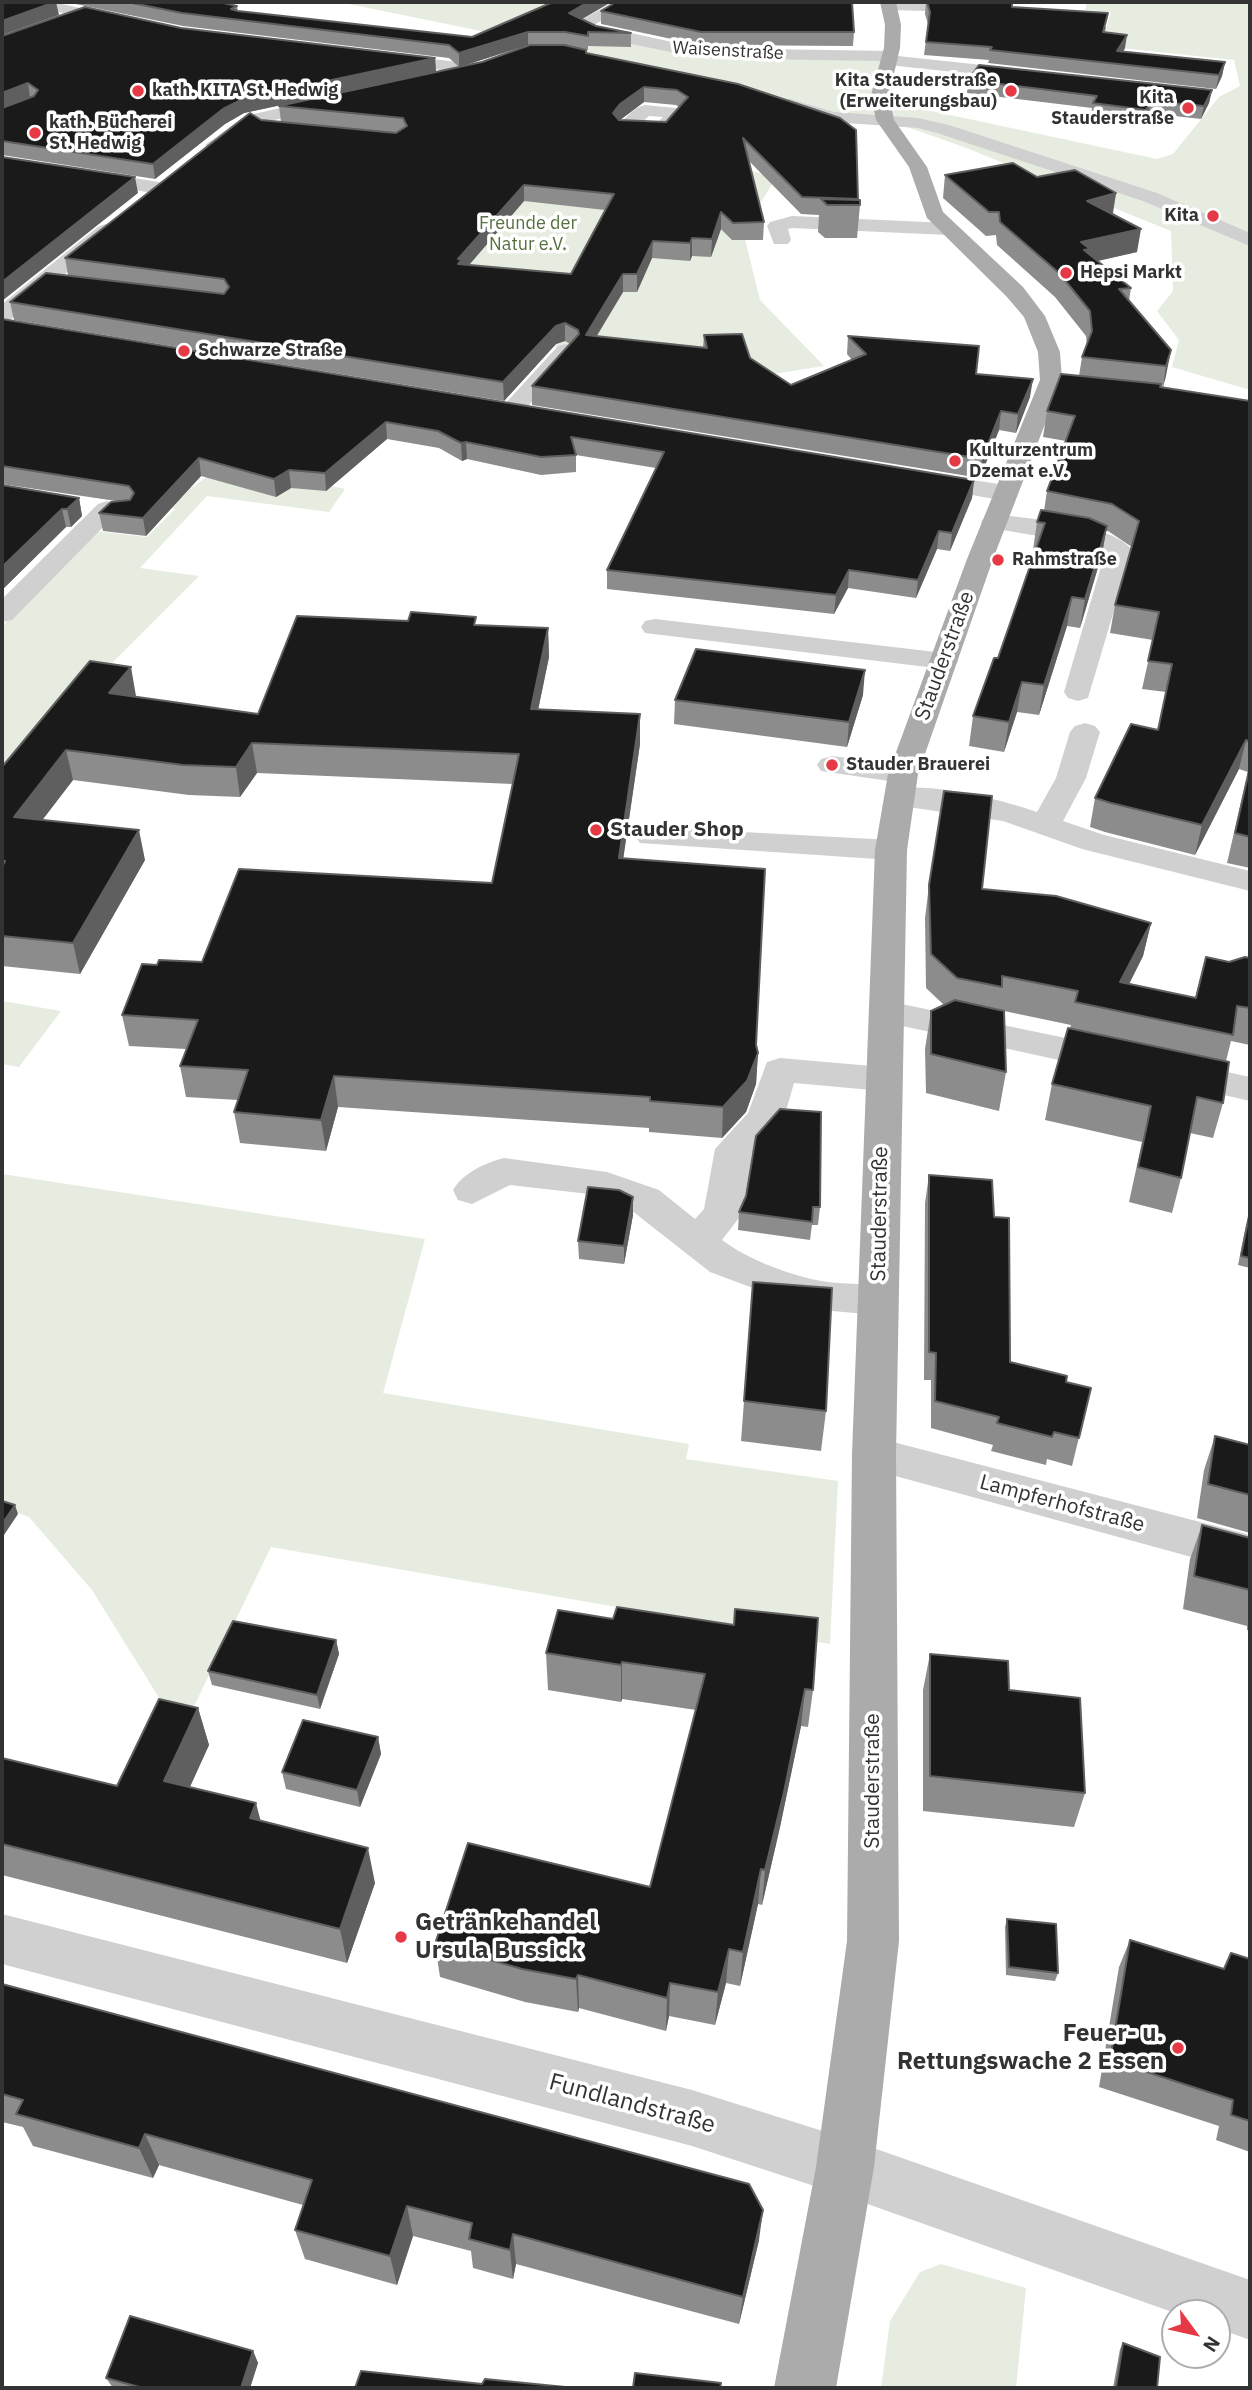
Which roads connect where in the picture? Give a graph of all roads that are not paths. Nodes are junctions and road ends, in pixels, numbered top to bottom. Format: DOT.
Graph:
graph roads {
  1 [pos="33,2"];
  2 [pos="627,2"];
  3 [pos="888,3"];
  4 [pos="962,7"];
  5 [pos="83,14"];
  6 [pos="58,23"];
  7 [pos="146,27"];
  8 [pos="373,57"];
  9 [pos="889,58"];
  10 [pos="1043,77"];
  11 [pos="428,81"];
  12 [pos="766,96"];
  13 [pos="346,99"];
  14 [pos="885,120"];
  15 [pos="243,125"];
  16 [pos="286,130"];
  17 [pos="202,155"];
  18 [pos="2,163"];
  19 [pos="139,204"];
  20 [pos="119,220"];
  21 [pos="948,229"];
  22 [pos="781,240"];
  23 [pos="1250,240"];
  24 [pos="42,281"];
  25 [pos="69,285"];
  26 [pos="6,324"];
  27 [pos="566,351"];
  28 [pos="1047,388"];
  29 [pos="1074,390"];
  30 [pos="484,408"];
  31 [pos="510,412"];
  32 [pos="537,416"];
  33 [pos="901,476"];
  34 [pos="1005,493"];
  35 [pos="81,505"];
  36 [pos="994,522"];
  37 [pos="2,614"];
  38 [pos="655,627"];
  39 [pos="944,660"];
  40 [pos="1078,692"];
  41 [pos="1084,732"];
  42 [pos="831,765"];
  43 [pos="901,786"];
  44 [pos="1046,824"];
  45 [pos="651,836"];
  46 [pos="891,849"];
  47 [pos="1250,881"];
  48 [pos="887,1012"];
  49 [pos="883,1079"];
  50 [pos="1250,1089"];
  51 [pos="472,1191"];
  52 [pos="698,1241"];
  53 [pos="878,1300"];
  54 [pos="874,1454"];
  55 [pos="1250,1554"];
  56 [pos="2,1939"];
  57 [pos="845,2167"];
  58 [pos="1250,2310"];
  59 [pos="805,2388"];
  1 -- 5 [label="street"];
  2 -- 9 [label="street, Waisenstraße"];
  3 -- 4 [label="street"];
  3 -- 9 [label="main road"];
  5 -- 6 [label="street"];
  5 -- 7 [label="street"];
  8 -- 11 [label="street"];
  9 -- 10 [label="street"];
  9 -- 14 [label="main road"];
  12 -- 14 [label="street"];
  13 -- 15 [label="street"];
  14 -- 21 [label="main road, Stauderstraße"];
  14 -- 23 [label="street"];
  15 -- 16 [label="street"];
  15 -- 17 [label="street"];
  18 -- 19 [label="street"];
  20 -- 24 [label="street"];
  21 -- 22 [label="street"];
  21 -- 28 [label="main road, Stauderstraße"];
  24 -- 25 [label="street"];
  24 -- 26 [label="street"];
  27 -- 31 [label="street"];
  28 -- 29 [label="street"];
  28 -- 34 [label="main road, Stauderstraße"];
  30 -- 31 [label="street"];
  31 -- 32 [label="street"];
  33 -- 34 [label="street"];
  34 -- 36 [label="main road, Stauderstraße"];
  35 -- 37 [label="street"];
  36 -- 39 [label="main road, Stauderstraße"];
  36 -- 40 [label="street"];
  38 -- 39 [label="street"];
  39 -- 43 [label="main road, Stauderstraße"];
  41 -- 44 [label="street"];
  42 -- 43 [label="street"];
  43 -- 44 [label="street"];
  43 -- 46 [label="main road, Stauderstraße"];
  44 -- 47 [label="street"];
  45 -- 46 [label="street"];
  46 -- 48 [label="main road, Stauderstraße"];
  48 -- 49 [label="main road, Stauderstraße"];
  48 -- 50 [label="street"];
  49 -- 52 [label="street"];
  49 -- 53 [label="main road, Stauderstraße"];
  51 -- 52 [label="street"];
  52 -- 53 [label="street"];
  53 -- 54 [label="main road, Stauderstraße"];
  54 -- 55 [label="street, Lampferhofstraße"];
  54 -- 57 [label="main road, Stauderstraße"];
  56 -- 57 [label="street, Fundlandstraße"];
  57 -- 58 [label="street, Fundlandstraße"];
  57 -- 59 [label="main road, Stauderstraße"];
}
